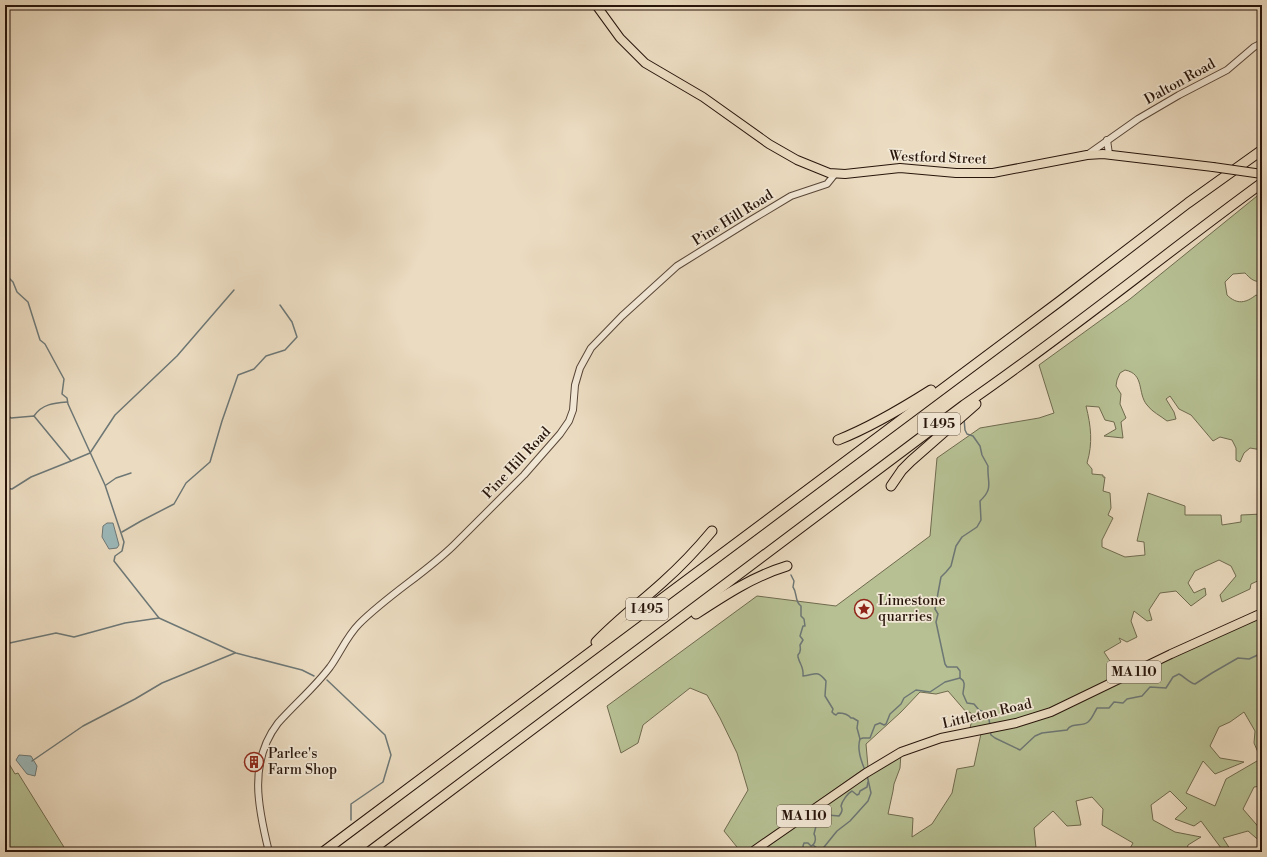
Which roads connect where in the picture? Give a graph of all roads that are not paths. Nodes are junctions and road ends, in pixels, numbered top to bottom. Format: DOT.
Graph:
graph roads {
  1 [pos="596,5"];
  2 [pos="1262,43"];
  3 [pos="1107,140"];
  4 [pos="1262,150"];
  5 [pos="1109,154"];
  6 [pos="1087,155"];
  7 [pos="835,174"];
  8 [pos="1262,174"];
  9 [pos="1262,183"];
  10 [pos="1026,361"];
  11 [pos="972,366"];
  12 [pos="838,440"];
  13 [pos="891,486"];
  14 [pos="712,531"];
  15 [pos="787,566"];
  16 [pos="1262,613"];
  17 [pos="579,660"];
  18 [pos="616,667"];
  19 [pos="268,852"];
  20 [pos="323,852"];
  21 [pos="369,852"];
  22 [pos="752,852"];
  1 -- 7 [label="main road, Westford Street"];
  2 -- 3 [label="street, Dalton Road"];
  3 -- 5 [label="street"];
  3 -- 6 [label="street, Dalton Road"];
  4 -- 11 [label="highway, I 495"];
  5 -- 6 [label="main road, Westford Street"];
  5 -- 8 [label="main road, Westford Street, bridge"];
  6 -- 7 [label="main road, Westford Street"];
  7 -- 19 [label="street, Pine Hill Road"];
  9 -- 10 [label="highway, I 495"];
  10 -- 13 [label="highway"];
  10 -- 18 [label="highway, I 495"];
  11 -- 12 [label="highway"];
  11 -- 17 [label="highway, I 495"];
  14 -- 17 [label="highway"];
  15 -- 18 [label="highway"];
  16 -- 22 [label="main road, Littleton Road / MA 110"];
  17 -- 20 [label="highway, I 495"];
  18 -- 21 [label="highway, I 495"];
}
